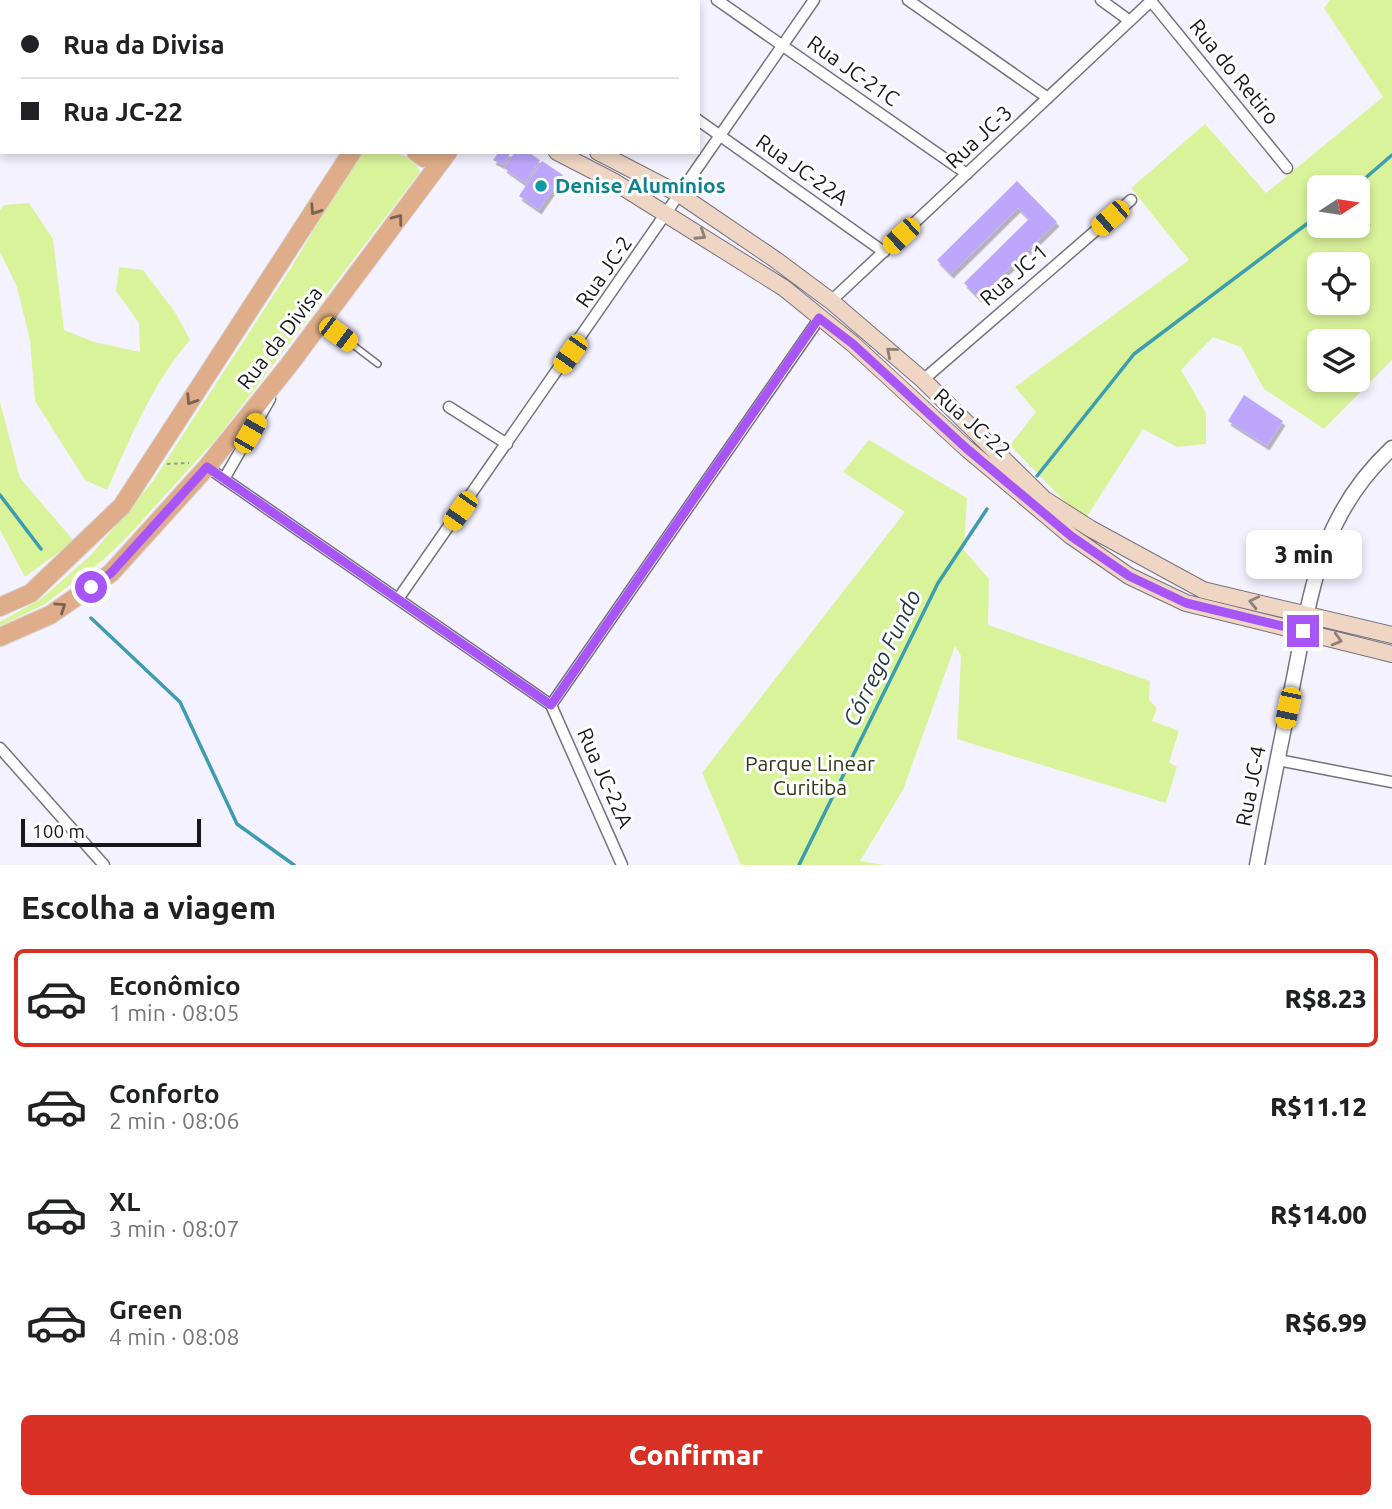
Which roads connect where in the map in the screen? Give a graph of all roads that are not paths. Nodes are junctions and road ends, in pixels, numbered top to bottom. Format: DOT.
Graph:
graph roads {
  1 [pos="717,0"];
  2 [pos="814,0"];
  3 [pos="908,0"];
  4 [pos="1101,0"];
  5 [pos="1152,0"];
  6 [pos="1130,21"];
  7 [pos="782,46"];
  8 [pos="1048,98"];
  9 [pos="700,121"];
  10 [pos="720,135"];
  11 [pos="351,154"];
  12 [pos="419,154"];
  13 [pos="439,154"];
  14 [pos="446,154"];
  15 [pos="561,154"];
  16 [pos="602,154"];
  17 [pos="1287,168"];
  18 [pos="967,174"];
  19 [pos="679,194"];
  20 [pos="1130,200"];
  21 [pos="666,213"];
  22 [pos="884,252"];
  23 [pos="831,301"];
  24 [pos="819,318"];
  25 [pos="322,322"];
  26 [pos="378,364"];
  27 [pos="289,365"];
  28 [pos="923,380"];
  29 [pos="449,407"];
  30 [pos="971,442"];
  31 [pos="507,444"];
  32 [pos="1392,448"];
  33 [pos="207,467"];
  34 [pos="224,479"];
  35 [pos="398,599"];
  36 [pos="0,607"];
  37 [pos="1305,614"];
  38 [pos="1303,631"];
  39 [pos="1392,635"];
  40 [pos="0,637"];
  41 [pos="1392,654"];
  42 [pos="551,705"];
  43 [pos="0,748"];
  44 [pos="1278,760"];
  45 [pos="1392,782"];
  46 [pos="99,863"];
  47 [pos="622,865"];
  48 [pos="1256,865"];
  1 -- 7 [label="street, Rua JC-21C"];
  2 -- 7 [label="street, Rua JC-2"];
  3 -- 8 [label="street"];
  4 -- 6 [label="street"];
  5 -- 6 [label="street, Rua JC-3"];
  5 -- 17 [label="street, Rua do Retiro"];
  6 -- 8 [label="street, Rua JC-3"];
  7 -- 10 [label="street, Rua JC-2"];
  7 -- 18 [label="street, Rua JC-21C"];
  8 -- 18 [label="street, Rua JC-3"];
  9 -- 10 [label="street, Rua JC-22A"];
  10 -- 19 [label="street, Rua JC-2"];
  10 -- 22 [label="street, Rua JC-22A"];
  11 -- 36 [label="main road, Rua da Divisa, one-way"];
  12 -- 13 [label="main road"];
  25 -- 14 [label="main road, Rua da Divisa, one-way"];
  15 -- 21 [label="main road, Rua JC-22"];
  16 -- 19 [label="main road, Rua JC-22"];
  18 -- 22 [label="street, Rua JC-3"];
  19 -- 21 [label="street, Rua JC-2"];
  19 -- 23 [label="main road, Rua JC-22"];
  20 -- 28 [label="street, Rua JC-1"];
  21 -- 24 [label="main road, Rua JC-22, one-way"];
  21 -- 31 [label="street, Rua JC-2"];
  22 -- 23 [label="street, Rua JC-3"];
  28 -- 23 [label="main road, Rua JC-22, one-way"];
  24 -- 30 [label="main road, Rua JC-22"];
  24 -- 42 [label="street"];
  25 -- 26 [label="lane"];
  25 -- 27 [label="main road, Rua da Divisa"];
  27 -- 33 [label="main road, Rua da Divisa"];
  27 -- 34 [label="street"];
  28 -- 30 [label="main road, Rua JC-22"];
  29 -- 31 [label="street"];
  37 -- 30 [label="main road, Rua JC-22, one-way"];
  30 -- 38 [label="main road, Rua JC-22"];
  31 -- 35 [label="street, Rua JC-2"];
  32 -- 37 [label="street, Rua JC-4"];
  33 -- 34 [label="street"];
  40 -- 33 [label="main road, Rua da Divisa, one-way"];
  34 -- 35 [label="street"];
  35 -- 42 [label="street"];
  37 -- 38 [label="street, Rua JC-4"];
  37 -- 39 [label="main road, Rua JC-22"];
  38 -- 41 [label="main road, Rua JC-22, one-way"];
  38 -- 44 [label="street, Rua JC-4"];
  42 -- 47 [label="street, Rua JC-22A"];
  43 -- 46 [label="street"];
  44 -- 45 [label="street"];
  44 -- 48 [label="street, Rua JC-4"];
}
